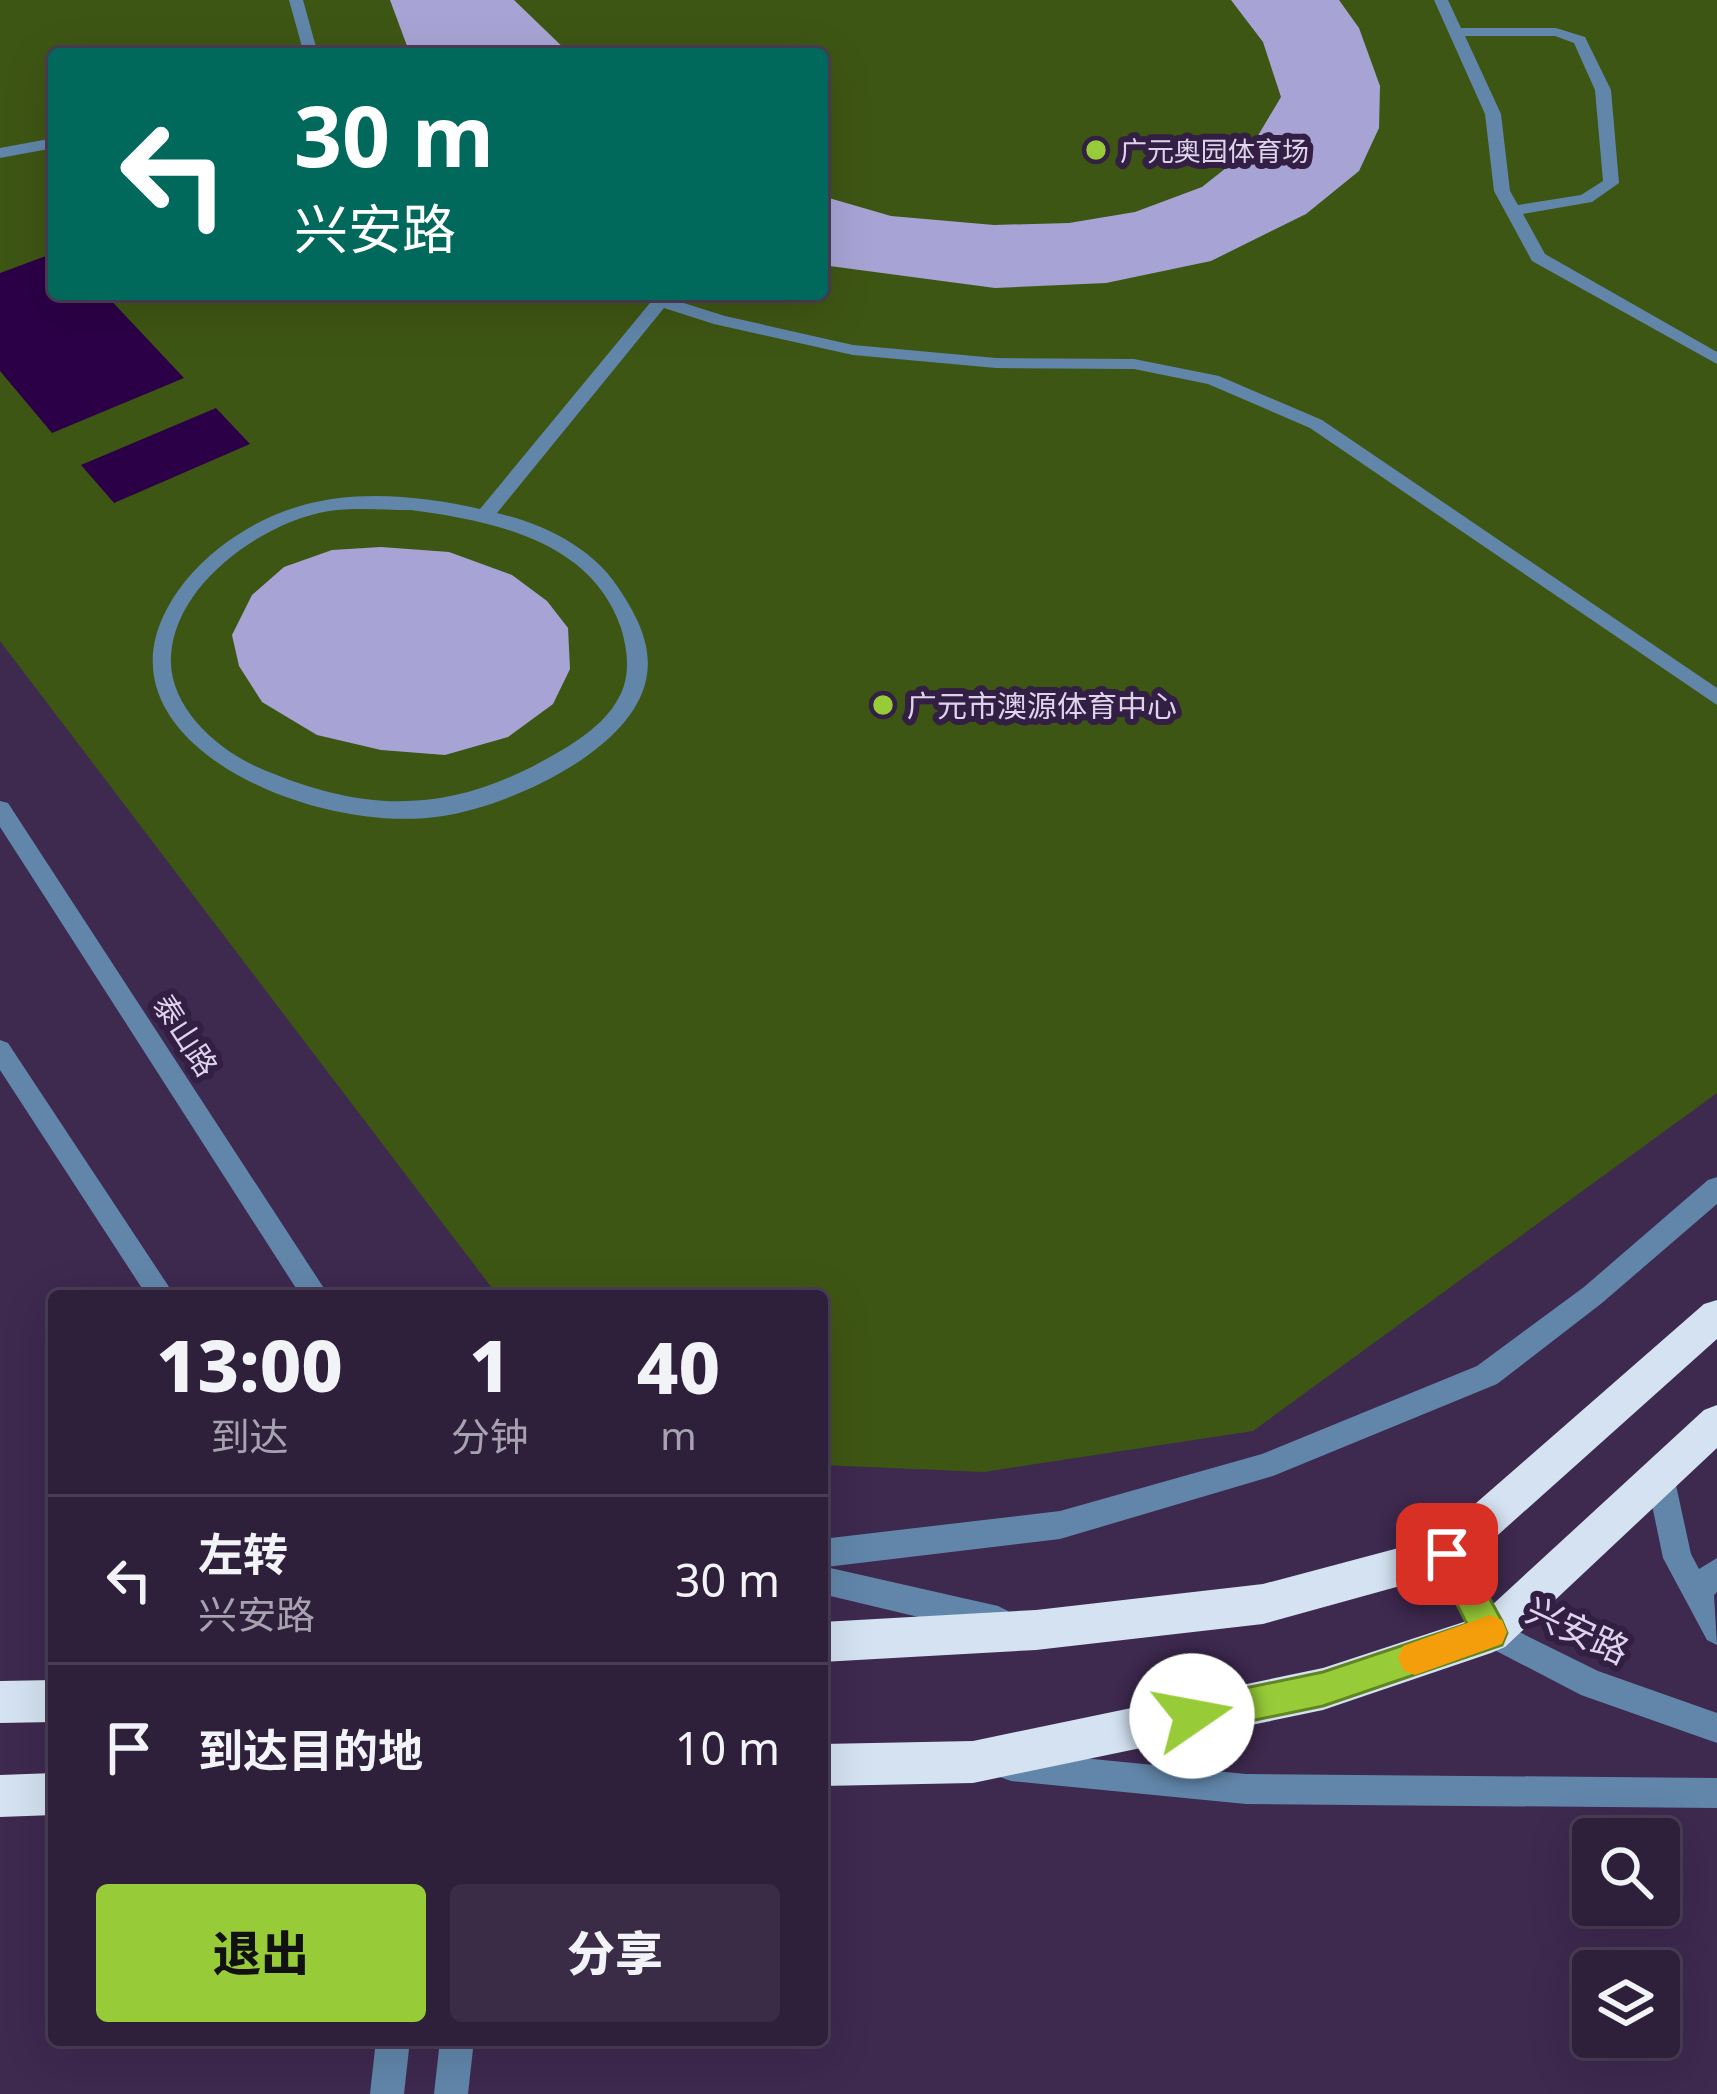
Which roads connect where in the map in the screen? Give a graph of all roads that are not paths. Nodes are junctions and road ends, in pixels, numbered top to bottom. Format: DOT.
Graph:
graph roads {
  1 [pos="296,0"];
  2 [pos="1441,0"];
  3 [pos="1456,32"];
  4 [pos="309,48"];
  5 [pos="48,144"];
  6 [pos="0,153"];
  7 [pos="1513,211"];
  8 [pos="655,300"];
  9 [pos="661,302"];
  10 [pos="1717,359"];
  11 [pos="487,513"];
  12 [pos="1717,698"];
  13 [pos="0,809"];
  14 [pos="0,1050"];
  15 [pos="1717,1188"];
  16 [pos="158,1290"];
  17 [pos="312,1290"];
  18 [pos="1717,1316"];
  19 [pos="1717,1423"];
  20 [pos="1660,1476"];
  21 [pos="828,1552"];
  22 [pos="1447,1554"];
  23 [pos="828,1581"];
  24 [pos="1706,1582"];
  25 [pos="1036,1630"];
  26 [pos="1717,1630"];
  27 [pos="1490,1633"];
  28 [pos="828,1642"];
  29 [pos="48,1701"];
  30 [pos="0,1702"];
  31 [pos="1717,1728"];
  32 [pos="973,1762"];
  33 [pos="828,1766"];
  34 [pos="1717,1793"];
  35 [pos="48,1794"];
  36 [pos="0,1796"];
  37 [pos="392,2046"];
  38 [pos="456,2046"];
  39 [pos="387,2094"];
  40 [pos="451,2094"];
  1 -- 4 [label="street"];
  2 -- 3 [label="street"];
  3 -- 7 [label="street"];
  3 -- 7 [label="street"];
  5 -- 6 [label="street"];
  7 -- 10 [label="street"];
  8 -- 9 [label="street"];
  9 -- 11 [label="street"];
  9 -- 12 [label="street"];
  11 -- 11 [label="street"];
  13 -- 17 [label="street, 泰山路"];
  14 -- 16 [label="street"];
  15 -- 21 [label="street"];
  18 -- 22 [label="highway"];
  19 -- 20 [label="highway"];
  20 -- 24 [label="street"];
  20 -- 27 [label="highway"];
  22 -- 25 [label="highway"];
  22 -- 27 [label="street, 兴安路"];
  23 -- 25 [label="street"];
  24 -- 26 [label="street"];
  25 -- 28 [label="highway"];
  27 -- 31 [label="street, 兴安路"];
  27 -- 32 [label="highway"];
  29 -- 30 [label="highway"];
  32 -- 33 [label="highway"];
  32 -- 34 [label="street"];
  35 -- 36 [label="highway"];
  37 -- 39 [label="street"];
  38 -- 40 [label="street"];
}
